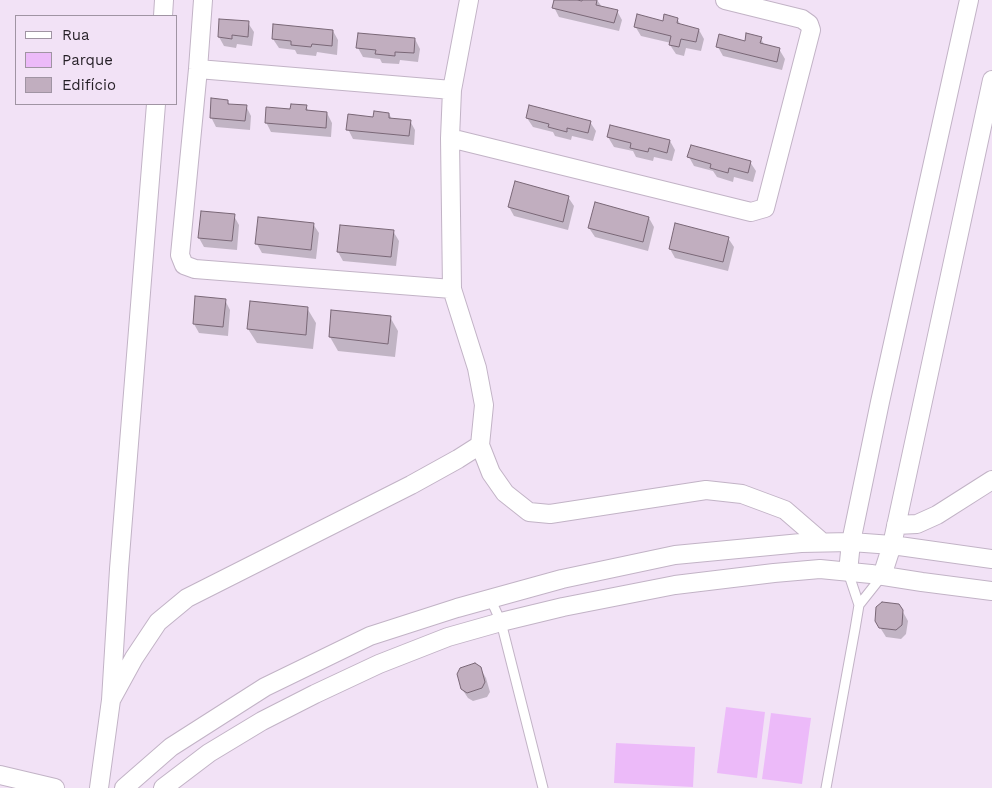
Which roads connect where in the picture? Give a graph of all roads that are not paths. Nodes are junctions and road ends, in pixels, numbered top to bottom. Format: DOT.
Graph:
graph roads {
  1 [pos="164,0"];
  2 [pos="203,0"];
  3 [pos="469,0"];
  4 [pos="725,0"];
  5 [pos="969,0"];
  6 [pos="163,15"];
  7 [pos="198,69"];
  8 [pos="992,80"];
  9 [pos="452,90"];
  10 [pos="156,105"];
  11 [pos="450,138"];
  12 [pos="985,140"];
  13 [pos="452,288"];
  14 [pos="480,445"];
  15 [pos="992,480"];
  16 [pos="896,525"];
  17 [pos="822,542"];
  18 [pos="851,542"];
  19 [pos="892,545"];
  20 [pos="992,559"];
  21 [pos="848,572"];
  22 [pos="882,576"];
  23 [pos="992,591"];
  24 [pos="490,598"];
  25 [pos="859,604"];
  26 [pos="501,622"];
  27 [pos="111,700"];
  28 [pos="0,775"];
  29 [pos="50,787"];
  30 [pos="99,788"];
  31 [pos="124,788"];
  32 [pos="163,788"];
  33 [pos="542,788"];
  34 [pos="826,788"];
  1 -- 6 [label="street"];
  2 -- 7 [label="street"];
  3 -- 9 [label="street"];
  4 -- 11 [label="street"];
  5 -- 18 [label="street"];
  7 -- 9 [label="street"];
  7 -- 13 [label="street"];
  8 -- 12 [label="street"];
  9 -- 11 [label="street"];
  10 -- 27 [label="street"];
  11 -- 13 [label="street"];
  12 -- 16 [label="street"];
  13 -- 14 [label="street"];
  14 -- 17 [label="street"];
  14 -- 27 [label="street"];
  15 -- 16 [label="street"];
  16 -- 19 [label="street"];
  17 -- 18 [label="street"];
  17 -- 24 [label="street"];
  18 -- 19 [label="street"];
  18 -- 21 [label="street"];
  19 -- 20 [label="street"];
  19 -- 22 [label="street"];
  21 -- 22 [label="street"];
  21 -- 25 [label="lane"];
  21 -- 26 [label="street"];
  22 -- 23 [label="street"];
  22 -- 25 [label="lane"];
  24 -- 26 [label="lane"];
  24 -- 31 [label="street"];
  25 -- 34 [label="lane"];
  26 -- 32 [label="street"];
  26 -- 33 [label="lane"];
  27 -- 30 [label="street"];
  28 -- 29 [label="street"];
}
